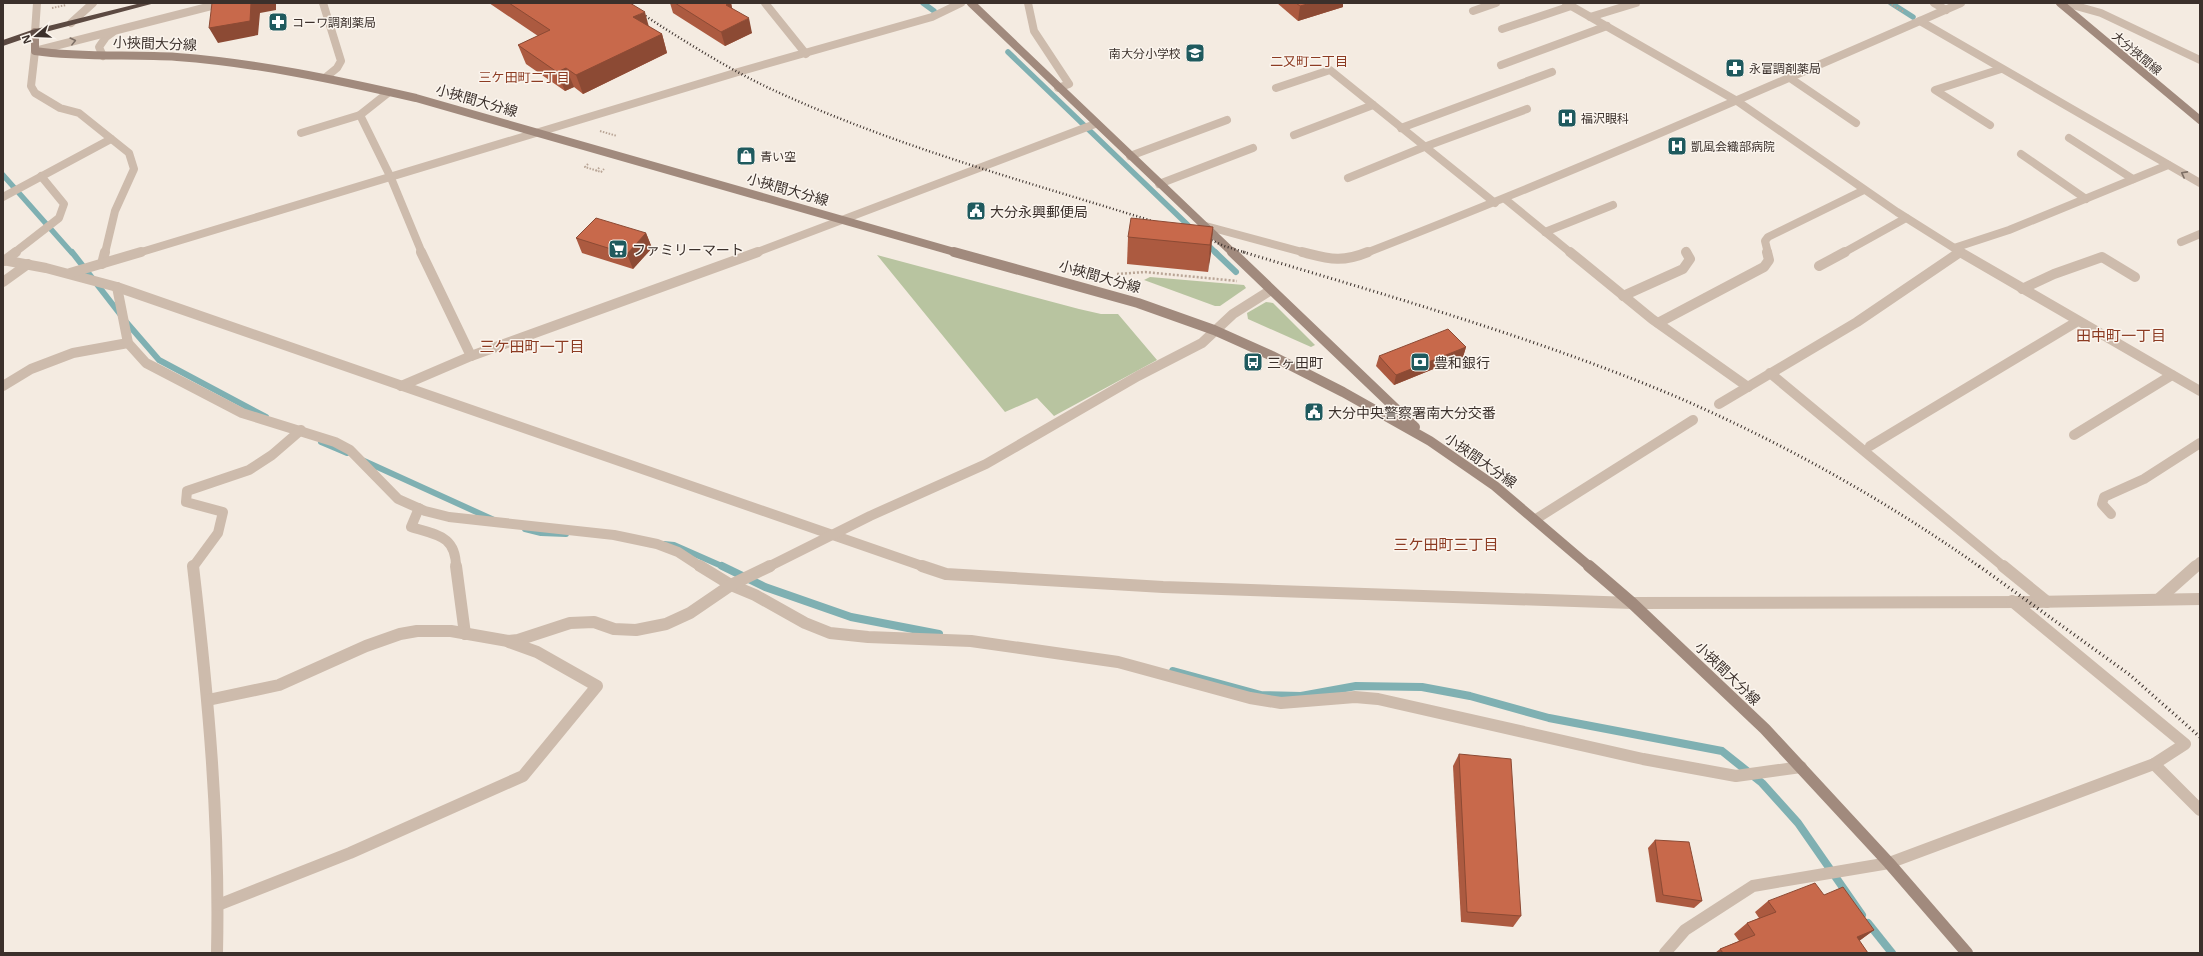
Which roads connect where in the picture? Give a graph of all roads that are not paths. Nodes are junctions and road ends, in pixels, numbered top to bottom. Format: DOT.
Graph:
graph roads {
  1 [pos="37,3"];
  2 [pos="93,3"];
  3 [pos="152,3"];
  4 [pos="223,3"];
  5 [pos="323,3"];
  6 [pos="765,3"];
  7 [pos="961,3"];
  8 [pos="971,3"];
  9 [pos="1028,3"];
  10 [pos="1496,3"];
  11 [pos="1636,3"];
  12 [pos="1934,3"];
  13 [pos="1961,3"];
  14 [pos="2060,3"];
  15 [pos="2065,3"];
  16 [pos="1568,4"];
  17 [pos="1946,10"];
  18 [pos="1473,11"];
  19 [pos="1590,17"];
  20 [pos="1920,21"];
  21 [pos="71,23"];
  22 [pos="1607,26"];
  23 [pos="1502,29"];
  24 [pos="116,30"];
  25 [pos="35,32"];
  26 [pos="3,36"];
  27 [pos="3,43"];
  28 [pos="35,51"];
  29 [pos="806,54"];
  30 [pos="103,56"];
  31 [pos="2200,60"];
  32 [pos="1501,65"];
  33 [pos="2002,69"];
  34 [pos="1552,72"];
  35 [pos="326,77"];
  36 [pos="1790,78"];
  37 [pos="1058,88"];
  38 [pos="1276,88"];
  39 [pos="389,92"];
  40 [pos="1737,101"];
  41 [pos="1373,105"];
  42 [pos="1527,109"];
  43 [pos="360,115"];
  44 [pos="1227,120"];
  45 [pos="2200,120"];
  46 [pos="1095,124"];
  47 [pos="1856,124"];
  48 [pos="1990,125"];
  49 [pos="1401,128"];
  50 [pos="301,133"];
  51 [pos="539,133"];
  52 [pos="1294,135"];
  53 [pos="2069,138"];
  54 [pos="111,139"];
  55 [pos="1424,147"];
  56 [pos="1253,148"];
  57 [pos="2021,154"];
  58 [pos="1130,156"];
  59 [pos="2168,165"];
  60 [pos="41,176"];
  61 [pos="391,178"];
  62 [pos="1348,178"];
  63 [pos="2133,179"];
  64 [pos="2200,183"];
  65 [pos="1159,184"];
  66 [pos="1864,190"];
  67 [pos="3,197"];
  68 [pos="1505,199"];
  69 [pos="2086,199"];
  70 [pos="1495,203"];
  71 [pos="1613,205"];
  72 [pos="1906,218"];
  73 [pos="843,221"];
  74 [pos="1202,225"];
  75 [pos="1545,232"];
  76 [pos="2200,234"];
  77 [pos="2181,242"];
  78 [pos="1957,250"];
  79 [pos="1686,252"];
  80 [pos="3,260"];
  81 [pos="28,264"];
  82 [pos="102,264"];
  83 [pos="1819,266"];
  84 [pos="69,274"];
  85 [pos="2135,277"];
  86 [pos="3,282"];
  87 [pos="117,287"];
  88 [pos="2022,289"];
  89 [pos="1270,290"];
  90 [pos="1623,296"];
  91 [pos="2078,321"];
  92 [pos="1658,323"];
  93 [pos="1214,330"];
  94 [pos="128,343"];
  95 [pos="471,356"];
  96 [pos="1770,373"];
  97 [pos="2172,375"];
  98 [pos="3,386"];
  99 [pos="401,386"];
  100 [pos="1748,387"];
  101 [pos="2200,391"];
  102 [pos="1719,404"];
  103 [pos="1693,420"];
  104 [pos="301,430"];
  105 [pos="2074,435"];
  106 [pos="1430,441"];
  107 [pos="2200,443"];
  108 [pos="1870,446"];
  109 [pos="419,508"];
  110 [pos="2111,514"];
  111 [pos="1536,519"];
  112 [pos="831,535"];
  113 [pos="2200,562"];
  114 [pos="731,585"];
  115 [pos="2159,599"];
  116 [pos="2200,599"];
  117 [pos="2012,601"];
  118 [pos="2047,602"];
  119 [pos="1632,603"];
  120 [pos="465,634"];
  121 [pos="508,641"];
  122 [pos="208,700"];
  123 [pos="2154,764"];
  124 [pos="1801,767"];
  125 [pos="2200,810"];
  126 [pos="1889,863"];
  127 [pos="218,905"];
  128 [pos="217,953"];
  129 [pos="1665,953"];
  130 [pos="1967,953"];
  1 -- 25 [label="street"];
  2 -- 21 [label="street"];
  3 -- 21 [label="highway"];
  4 -- 24 [label="street"];
  5 -- 35 [label="street"];
  6 -- 29 [label="street"];
  7 -- 29 [label="street"];
  8 -- 37 [label="main road"];
  9 -- 37 [label="street"];
  10 -- 18 [label="street"];
  11 -- 19 [label="street"];
  12 -- 17 [label="street"];
  13 -- 17 [label="street"];
  14 -- 45 [label="main road, 大分挾間線"];
  15 -- 31 [label="street"];
  16 -- 19 [label="street"];
  16 -- 23 [label="street"];
  17 -- 20 [label="street"];
  19 -- 22 [label="street"];
  20 -- 33 [label="street"];
  20 -- 36 [label="street"];
  21 -- 25 [label="highway"];
  22 -- 32 [label="street"];
  22 -- 40 [label="street"];
  28 -- 24 [label="street, one-way"];
  24 -- 30 [label="street"];
  25 -- 26 [label="highway"];
  25 -- 27 [label="highway"];
  25 -- 28 [label="main road"];
  28 -- 30 [label="main road, 小挾間大分線"];
  28 -- 54 [label="street"];
  29 -- 51 [label="street"];
  30 -- 35 [label="main road, 小挾間大分線"];
  33 -- 48 [label="street"];
  33 -- 59 [label="street"];
  34 -- 49 [label="street"];
  35 -- 39 [label="main road, 小挾間大分線"];
  36 -- 40 [label="street"];
  36 -- 47 [label="street"];
  37 -- 46 [label="main road"];
  38 -- 41 [label="street"];
  39 -- 43 [label="street"];
  39 -- 51 [label="main road, 小挾間大分線"];
  40 -- 66 [label="street"];
  40 -- 68 [label="street"];
  41 -- 49 [label="street"];
  41 -- 52 [label="street"];
  42 -- 55 [label="street"];
  43 -- 50 [label="street"];
  43 -- 61 [label="street"];
  44 -- 58 [label="street"];
  46 -- 58 [label="main road"];
  46 -- 73 [label="street"];
  49 -- 55 [label="street"];
  51 -- 61 [label="street"];
  51 -- 73 [label="main road, 小挾間大分線"];
  53 -- 63 [label="street"];
  54 -- 60 [label="street"];
  54 -- 82 [label="street"];
  55 -- 62 [label="street"];
  55 -- 70 [label="street"];
  56 -- 65 [label="street"];
  57 -- 69 [label="street"];
  58 -- 65 [label="main road"];
  59 -- 63 [label="street"];
  64 -- 59 [label="street, one-way"];
  60 -- 67 [label="street"];
  60 -- 80 [label="street"];
  61 -- 82 [label="street"];
  61 -- 95 [label="street"];
  63 -- 69 [label="street"];
  65 -- 74 [label="main road"];
  66 -- 72 [label="street"];
  66 -- 92 [label="street"];
  68 -- 70 [label="street"];
  68 -- 75 [label="street"];
  69 -- 78 [label="street"];
  70 -- 74 [label="street"];
  71 -- 75 [label="street"];
  72 -- 78 [label="street"];
  72 -- 83 [label="street"];
  73 -- 93 [label="main road, 小挾間大分線"];
  73 -- 95 [label="street"];
  74 -- 89 [label="main road"];
  75 -- 90 [label="street"];
  76 -- 77 [label="street"];
  78 -- 88 [label="street"];
  78 -- 96 [label="street"];
  79 -- 90 [label="street"];
  80 -- 81 [label="street"];
  81 -- 84 [label="street"];
  81 -- 86 [label="street"];
  82 -- 84 [label="street"];
  84 -- 87 [label="street"];
  85 -- 88 [label="street"];
  87 -- 94 [label="street"];
  87 -- 99 [label="street"];
  88 -- 91 [label="street"];
  89 -- 93 [label="street"];
  89 -- 106 [label="main road"];
  90 -- 92 [label="street"];
  91 -- 97 [label="street"];
  91 -- 108 [label="street"];
  92 -- 100 [label="street"];
  93 -- 106 [label="main road, 小挾間大分線"];
  93 -- 112 [label="street"];
  94 -- 98 [label="street"];
  94 -- 104 [label="street"];
  95 -- 99 [label="street"];
  96 -- 100 [label="street"];
  96 -- 118 [label="street"];
  97 -- 101 [label="street"];
  97 -- 105 [label="street"];
  99 -- 112 [label="street"];
  100 -- 102 [label="street"];
  103 -- 111 [label="street"];
  104 -- 109 [label="street"];
  104 -- 122 [label="street"];
  106 -- 111 [label="main road, 小挾間大分線"];
  107 -- 110 [label="street"];
  109 -- 114 [label="street"];
  109 -- 120 [label="street"];
  111 -- 119 [label="main road, 小挾間大分線"];
  112 -- 114 [label="street"];
  112 -- 119 [label="street"];
  113 -- 115 [label="street"];
  114 -- 121 [label="street"];
  114 -- 124 [label="street"];
  115 -- 116 [label="street"];
  115 -- 118 [label="street"];
  117 -- 118 [label="street"];
  117 -- 119 [label="street"];
  117 -- 123 [label="street"];
  119 -- 124 [label="main road, 小挾間大分線"];
  120 -- 121 [label="street"];
  120 -- 122 [label="street"];
  121 -- 127 [label="street"];
  122 -- 127 [label="street"];
  123 -- 125 [label="street"];
  123 -- 126 [label="street"];
  124 -- 126 [label="main road, 小挾間大分線"];
  126 -- 129 [label="street"];
  126 -- 130 [label="main road, 小挾間大分線"];
  127 -- 128 [label="street"];
}
